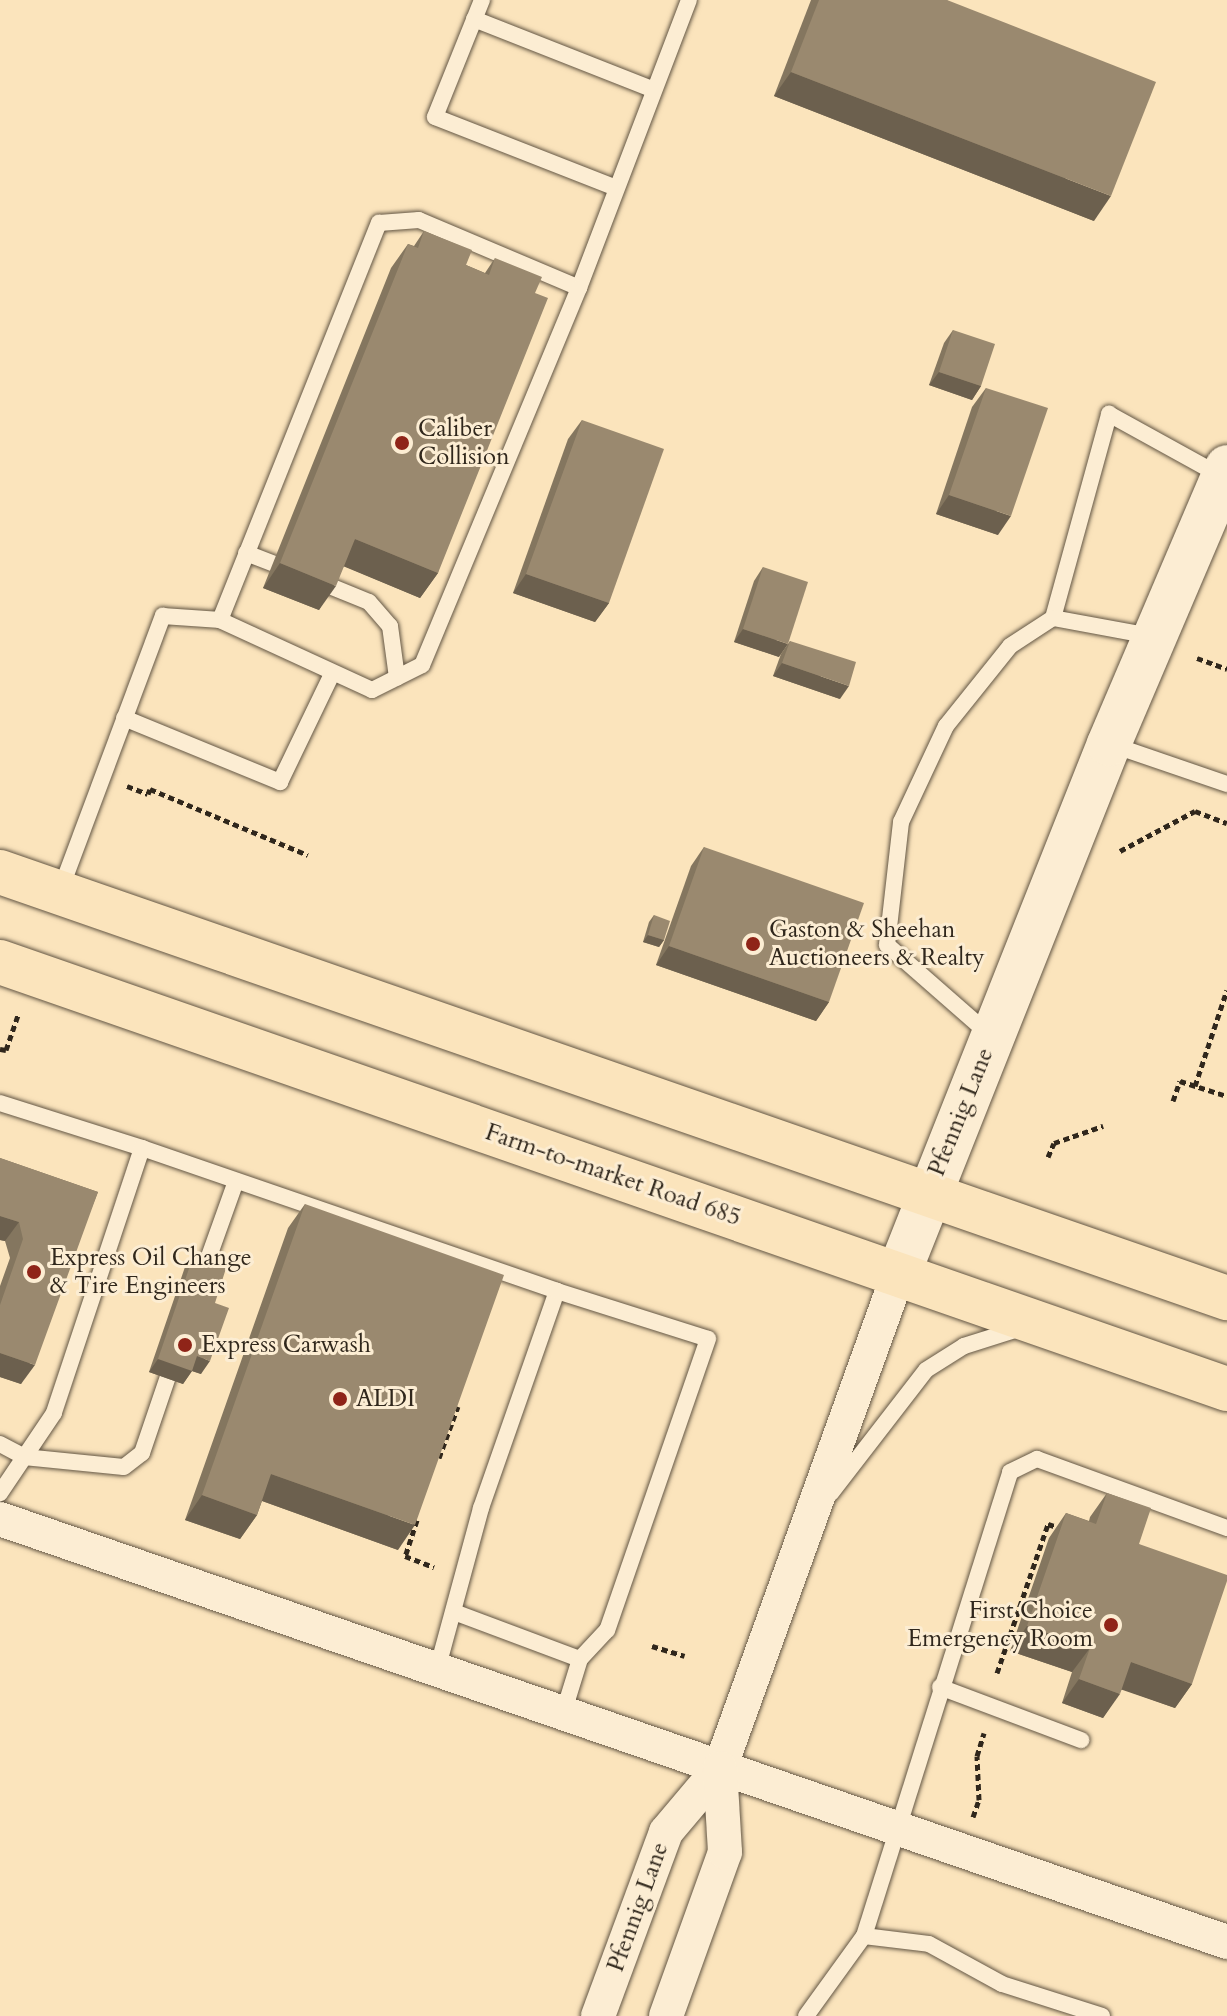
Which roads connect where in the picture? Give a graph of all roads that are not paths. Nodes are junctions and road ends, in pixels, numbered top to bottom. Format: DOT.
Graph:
graph roads {
  1 [pos="482,0"];
  2 [pos="689,0"];
  3 [pos="474,19"];
  4 [pos="654,90"];
  5 [pos="616,188"];
  6 [pos="579,288"];
  7 [pos="1225,472"];
  8 [pos="246,553"];
  9 [pos="1053,618"];
  10 [pos="220,620"];
  11 [pos="1155,637"];
  12 [pos="332,674"];
  13 [pos="397,678"];
  14 [pos="124,718"];
  15 [pos="1109,744"];
  16 [pos="1227,784"];
  17 [pos="0,872"];
  18 [pos="59,892"];
  19 [pos="0,962"];
  20 [pos="992,1037"];
  21 [pos="0,1103"];
  22 [pos="142,1148"];
  23 [pos="236,1181"];
  24 [pos="929,1193"];
  25 [pos="898,1275"];
  26 [pos="557,1291"];
  27 [pos="195,1297"];
  28 [pos="1227,1298"];
  29 [pos="1040,1324"];
  30 [pos="181,1338"];
  31 [pos="1227,1389"];
  32 [pos="0,1444"];
  33 [pos="24,1457"];
  34 [pos="0,1493"];
  35 [pos="0,1519"];
  36 [pos="1227,1528"];
  37 [pos="804,1529"];
  38 [pos="454,1612"];
  39 [pos="580,1659"];
  40 [pos="437,1670"];
  41 [pos="940,1687"];
  42 [pos="563,1714"];
  43 [pos="1081,1740"];
  44 [pos="720,1768"];
  45 [pos="895,1828"];
  46 [pos="864,1936"];
  47 [pos="1227,1942"];
  48 [pos="598,2016"];
  49 [pos="666,2016"];
  50 [pos="806,2016"];
  51 [pos="1102,2016"];
  1 -- 3 [label="lane"];
  2 -- 4 [label="lane"];
  3 -- 4 [label="lane"];
  3 -- 5 [label="lane"];
  4 -- 5 [label="lane"];
  5 -- 6 [label="lane"];
  6 -- 8 [label="lane"];
  6 -- 13 [label="lane"];
  7 -- 9 [label="lane"];
  7 -- 11 [label="street, Pfennig Lane"];
  8 -- 10 [label="lane"];
  8 -- 13 [label="lane"];
  9 -- 11 [label="lane"];
  9 -- 20 [label="lane"];
  10 -- 12 [label="lane"];
  10 -- 14 [label="lane"];
  11 -- 15 [label="street, Pfennig Lane"];
  12 -- 13 [label="lane"];
  12 -- 14 [label="lane"];
  14 -- 18 [label="lane"];
  15 -- 16 [label="lane"];
  15 -- 20 [label="street, Pfennig Lane"];
  17 -- 18 [label="main road"];
  18 -- 24 [label="main road"];
  19 -- 25 [label="main road, Farm-to-market Road 685"];
  20 -- 24 [label="street, Pfennig Lane"];
  21 -- 22 [label="lane"];
  22 -- 23 [label="lane"];
  22 -- 33 [label="lane"];
  23 -- 26 [label="lane"];
  23 -- 27 [label="lane"];
  24 -- 25 [label="street, Pfennig Lane"];
  24 -- 28 [label="main road"];
  25 -- 29 [label="main road, Farm-to-market Road 685"];
  25 -- 37 [label="street, Pfennig Lane"];
  26 -- 38 [label="lane"];
  26 -- 39 [label="lane"];
  29 -- 31 [label="main road, Farm-to-market Road 685"];
  29 -- 37 [label="lane"];
  30 -- 33 [label="lane"];
  32 -- 33 [label="lane"];
  33 -- 34 [label="lane"];
  35 -- 40 [label="street"];
  36 -- 41 [label="lane"];
  37 -- 44 [label="street, Pfennig Lane"];
  38 -- 39 [label="lane"];
  38 -- 40 [label="lane"];
  39 -- 42 [label="lane"];
  40 -- 42 [label="street"];
  41 -- 43 [label="lane"];
  41 -- 45 [label="lane"];
  42 -- 44 [label="street"];
  44 -- 45 [label="street"];
  44 -- 48 [label="street, Pfennig Lane"];
  44 -- 49 [label="street, Pfennig Lane"];
  45 -- 46 [label="lane"];
  45 -- 47 [label="street"];
  46 -- 50 [label="lane"];
  46 -- 51 [label="lane"];
}
